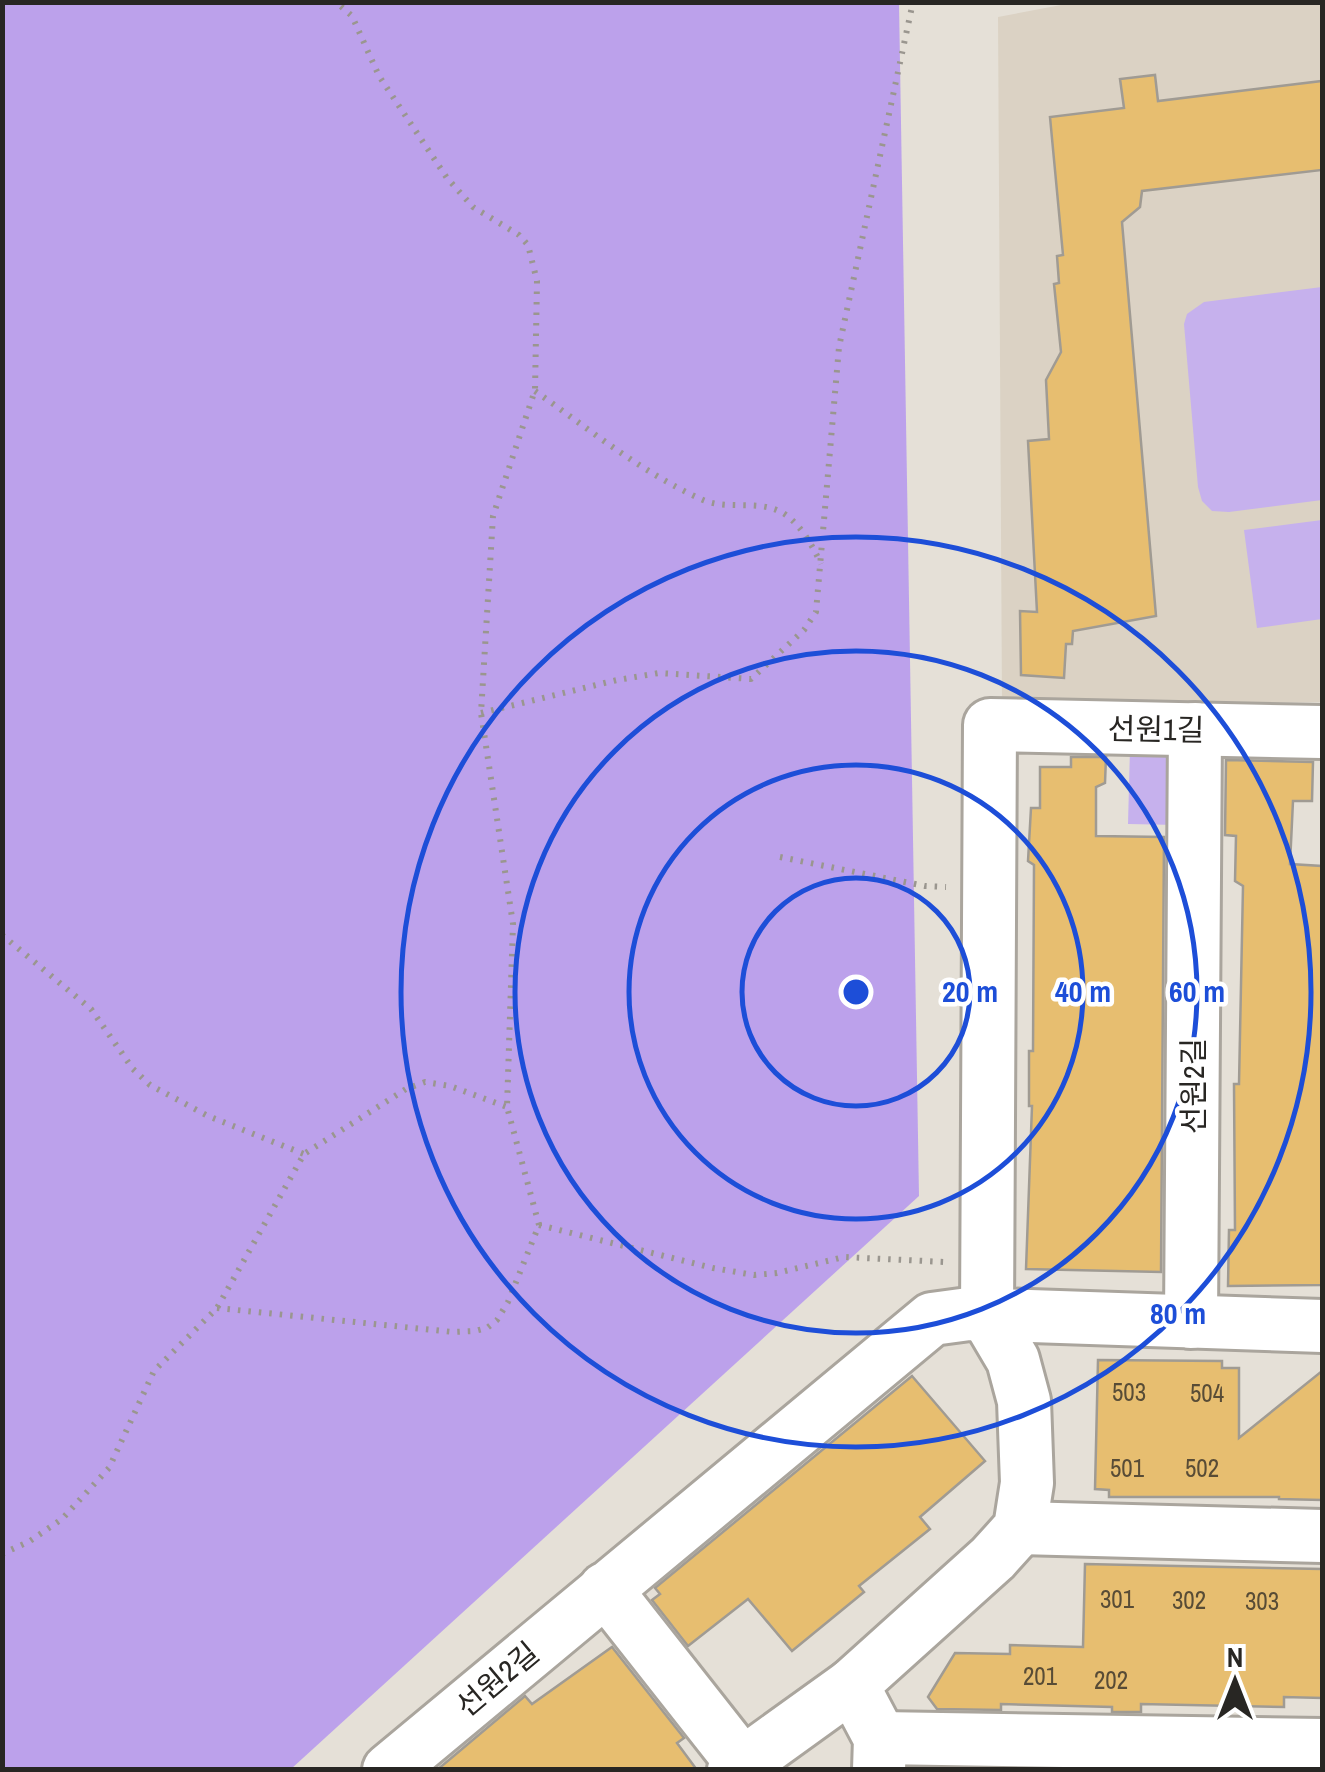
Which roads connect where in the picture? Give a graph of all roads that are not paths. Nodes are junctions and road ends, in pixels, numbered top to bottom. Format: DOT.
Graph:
graph roads {
  1 [pos="1196,730"];
  2 [pos="1322,732"];
  3 [pos="987,1316"];
  4 [pos="1191,1322"];
  5 [pos="1322,1326"];
  6 [pos="1020,1528"];
  7 [pos="1322,1536"];
  8 [pos="605,1589"];
  9 [pos="852,1684"];
  10 [pos="1322,1745"];
  11 [pos="879,1754"];
  12 [pos="738,1766"];
  13 [pos="389,1770"];
  1 -- 2 [label="street, 선원1길"];
  1 -- 3 [label="street, 선원1길"];
  1 -- 4 [label="street, 선원2길"];
  3 -- 4 [label="street, 선원2길"];
  3 -- 6 [label="street"];
  3 -- 8 [label="street, 선원2길"];
  4 -- 5 [label="street, 선원2길"];
  6 -- 7 [label="street"];
  6 -- 9 [label="street"];
  8 -- 12 [label="street"];
  8 -- 13 [label="street, 선원2길"];
  9 -- 11 [label="street"];
  9 -- 12 [label="street"];
  10 -- 11 [label="street"];
}
